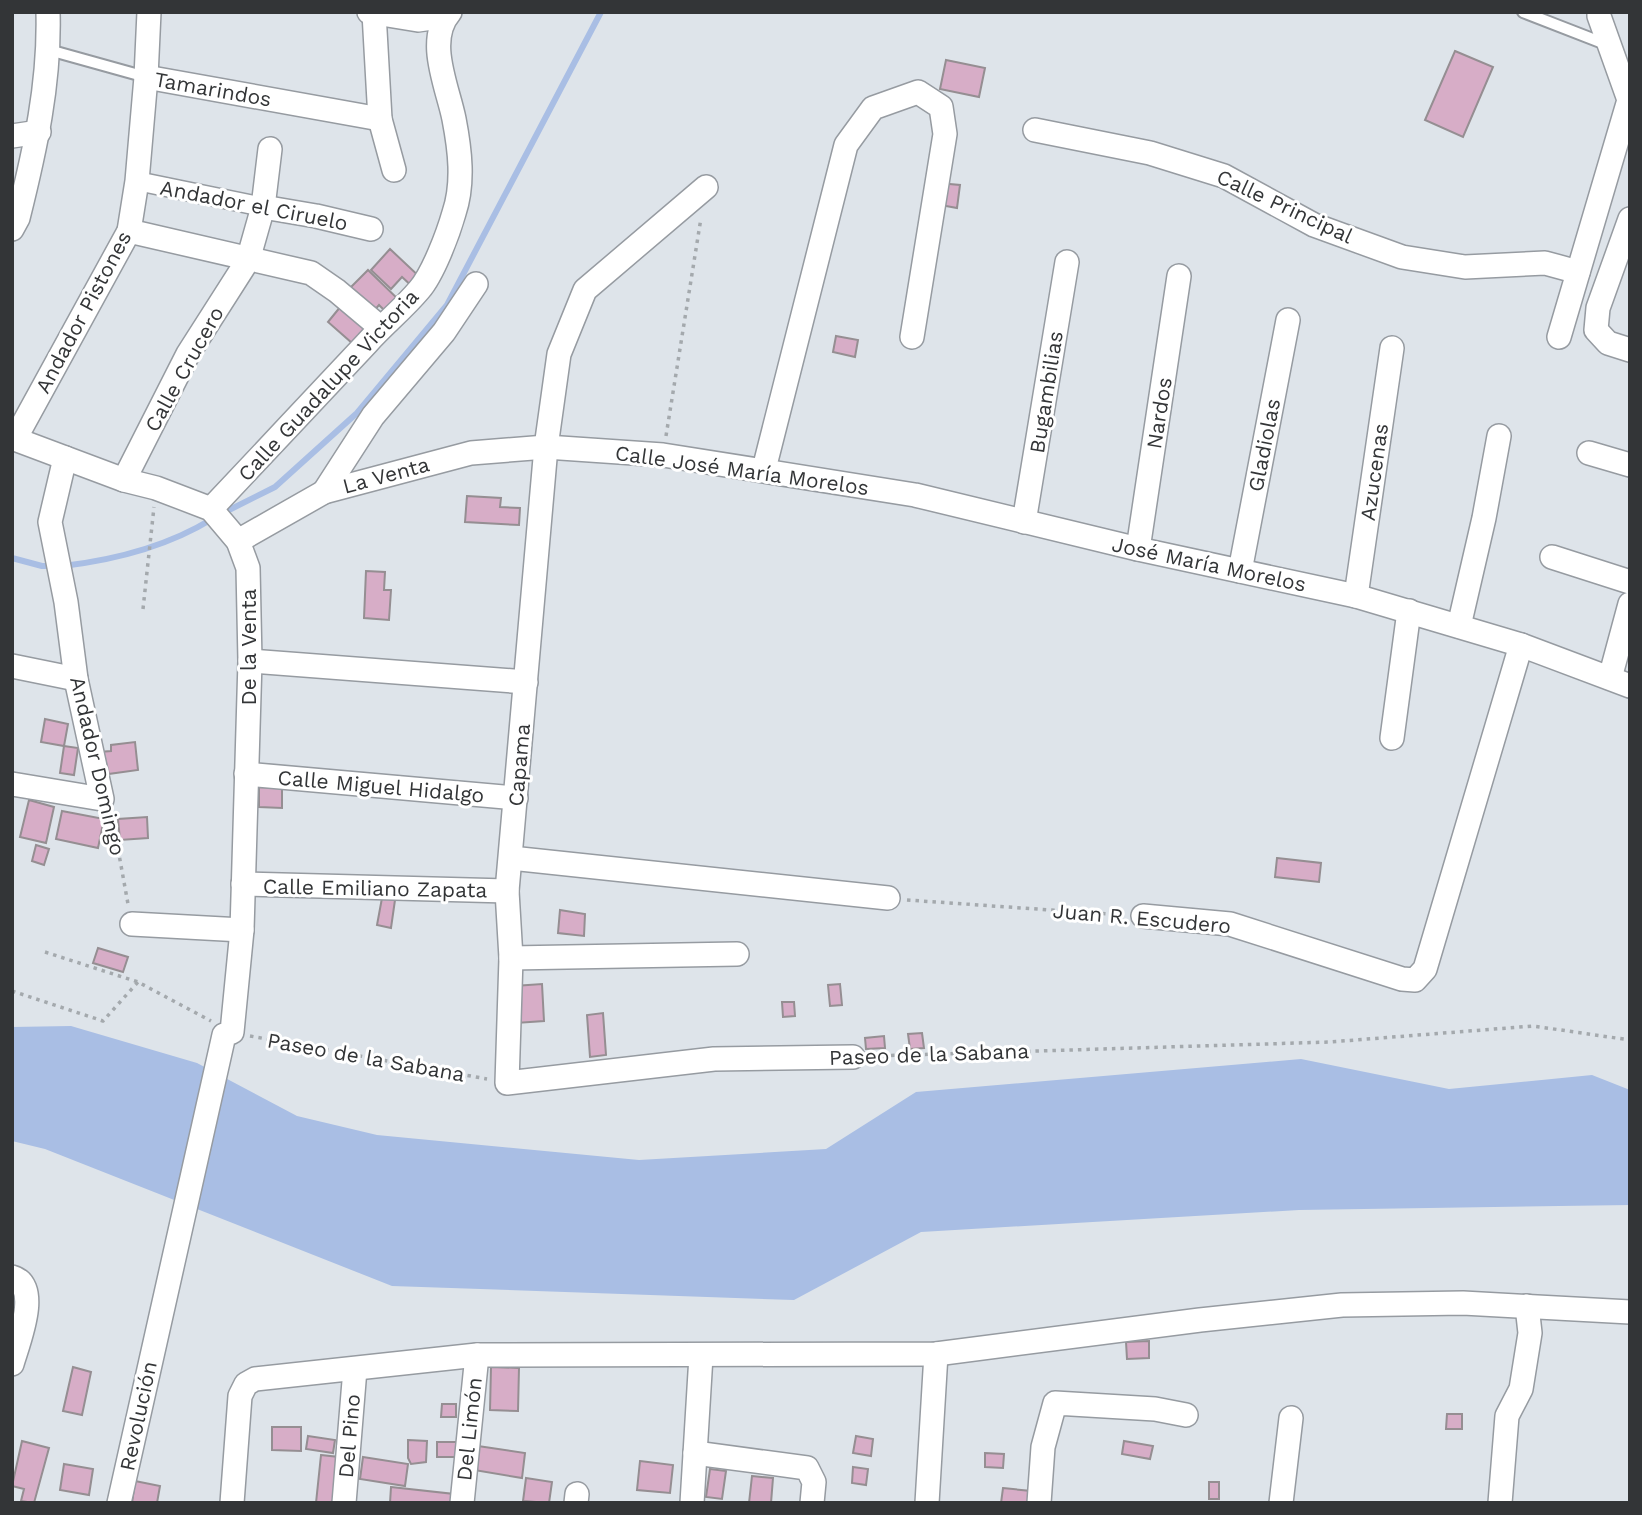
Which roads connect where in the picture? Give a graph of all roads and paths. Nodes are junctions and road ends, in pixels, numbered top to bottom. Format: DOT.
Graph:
graph roads {
  1 [pos="47,12"];
  2 [pos="149,12"];
  3 [pos="1523,12"];
  4 [pos="1599,12"];
  5 [pos="372,13"];
  6 [pos="448,14"];
  7 [pos="1611,46"];
  8 [pos="49,50"];
  9 [pos="146,77"];
  10 [pos="1629,100"];
  11 [pos="380,119"];
  12 [pos="1035,130"];
  13 [pos="39,132"];
  14 [pos="12,136"];
  15 [pos="270,149"];
  16 [pos="394,170"];
  17 [pos="137,181"];
  18 [pos="706,187"];
  19 [pos="263,208"];
  20 [pos="1630,219"];
  21 [pos="12,229"];
  22 [pos="371,229"];
  23 [pos="130,231"];
  24 [pos="248,260"];
  25 [pos="1067,262"];
  26 [pos="1578,272"];
  27 [pos="1180,276"];
  28 [pos="476,284"];
  29 [pos="1288,320"];
  30 [pos="381,328"];
  31 [pos="912,337"];
  32 [pos="1559,337"];
  33 [pos="1392,348"];
  34 [pos="1630,350"];
  35 [pos="1499,436"];
  36 [pos="14,439"];
  37 [pos="546,447"];
  38 [pos="1589,453"];
  39 [pos="663,455"];
  40 [pos="65,458"];
  41 [pos="1630,465"];
  42 [pos="764,470"];
  43 [pos="124,480"];
  44 [pos="156,488"];
  45 [pos="895,491"];
  46 [pos="324,492"];
  47 [pos="223,522"];
  48 [pos="1024,522"];
  49 [pos="1138,550"];
  50 [pos="1552,557"];
  51 [pos="1240,571"];
  52 [pos="1630,582"];
  53 [pos="1356,596"];
  54 [pos="1630,604"];
  55 [pos="143,609"];
  56 [pos="1409,611"];
  57 [pos="1459,626"];
  58 [pos="1521,645"];
  59 [pos="250,661"];
  60 [pos="12,666"];
  61 [pos="76,678"];
  62 [pos="526,682"];
  63 [pos="1620,682"];
  64 [pos="1392,738"];
  65 [pos="246,774"];
  66 [pos="12,784"];
  67 [pos="516,798"];
  68 [pos="102,799"];
  69 [pos="511,858"];
  70 [pos="243,884"];
  71 [pos="507,891"];
  72 [pos="888,898"];
  73 [pos="1143,916"];
  74 [pos="132,924"];
  75 [pos="242,930"];
  76 [pos="45,951"];
  77 [pos="737,954"];
  78 [pos="511,958"];
  79 [pos="138,982"];
  80 [pos="12,991"];
  81 [pos="228,1033"];
  82 [pos="1630,1040"];
  83 [pos="853,1057"];
  84 [pos="507,1083"];
  85 [pos="12,1277"];
  86 [pos="1527,1306"];
  87 [pos="1630,1312"];
  88 [pos="936,1354"];
  89 [pos="477,1356"];
  90 [pos="701,1356"];
  91 [pos="12,1364"];
  92 [pos="355,1369"];
  93 [pos="1186,1415"];
  94 [pos="1291,1419"];
  95 [pos="695,1453"];
  96 [pos="119,1503"];
  97 [pos="232,1503"];
  98 [pos="344,1503"];
  99 [pos="462,1503"];
  100 [pos="692,1503"];
  101 [pos="812,1503"];
  102 [pos="927,1503"];
  103 [pos="1039,1503"];
  104 [pos="1281,1503"];
  105 [pos="1500,1503"];
  1 -- 8 [label="street"];
  2 -- 9 [label="street, Andador Pistones"];
  3 -- 7 [label="lane"];
  4 -- 7 [label="street"];
  5 -- 6 [label="street"];
  5 -- 11 [label="street"];
  6 -- 30 [label="street, Calle Guadalupe Victoria"];
  7 -- 10 [label="street"];
  8 -- 9 [label="lane, Tamarindos"];
  8 -- 13 [label="street"];
  9 -- 11 [label="street, Tamarindos"];
  9 -- 17 [label="street, Andador Pistones"];
  10 -- 26 [label="street"];
  11 -- 16 [label="street"];
  12 -- 26 [label="street, Calle Principal"];
  13 -- 14 [label="street"];
  13 -- 21 [label="street"];
  15 -- 19 [label="street, Calle Crucero"];
  17 -- 19 [label="street, Andador el Ciruelo"];
  17 -- 23 [label="street, Andador Pistones"];
  18 -- 37 [label="street, Capama"];
  18 -- 39 [label="path"];
  19 -- 22 [label="street, Andador el Ciruelo"];
  19 -- 24 [label="street, Calle Crucero"];
  20 -- 34 [label="street"];
  23 -- 24 [label="street"];
  23 -- 36 [label="street, Andador Pistones"];
  24 -- 30 [label="street"];
  24 -- 43 [label="street, Calle Crucero"];
  25 -- 48 [label="street, Bugambilias"];
  26 -- 32 [label="street"];
  27 -- 49 [label="street, Nardos"];
  28 -- 46 [label="street"];
  29 -- 51 [label="street, Gladiolas"];
  30 -- 47 [label="street, Calle Guadalupe Victoria"];
  31 -- 42 [label="street"];
  33 -- 53 [label="street, Azucenas"];
  35 -- 57 [label="street"];
  36 -- 40 [label="street"];
  37 -- 39 [label="street, Calle José María Morelos"];
  37 -- 46 [label="street, La Venta"];
  37 -- 62 [label="street, Capama"];
  38 -- 41 [label="street"];
  39 -- 42 [label="street, Calle José María Morelos"];
  40 -- 43 [label="street"];
  40 -- 61 [label="street, Andador Domingo"];
  42 -- 45 [label="street, Calle José María Morelos"];
  43 -- 44 [label="street"];
  44 -- 47 [label="street"];
  44 -- 55 [label="path"];
  45 -- 48 [label="street, José María Morelos"];
  46 -- 47 [label="street, La Venta"];
  47 -- 59 [label="street, De la Venta"];
  48 -- 49 [label="street, José María Morelos"];
  49 -- 51 [label="street, José María Morelos"];
  50 -- 52 [label="street"];
  51 -- 53 [label="street, José María Morelos"];
  53 -- 56 [label="street, José María Morelos"];
  54 -- 63 [label="street"];
  56 -- 57 [label="street, José María Morelos"];
  56 -- 64 [label="street"];
  57 -- 58 [label="street, José María Morelos"];
  58 -- 63 [label="street, José María Morelos"];
  58 -- 73 [label="street, Juan R. Escudero"];
  59 -- 62 [label="street"];
  59 -- 65 [label="street, De la Venta"];
  60 -- 61 [label="street"];
  61 -- 68 [label="street, Andador Domingo"];
  62 -- 67 [label="street, Capama"];
  65 -- 67 [label="street, Calle Miguel Hidalgo"];
  65 -- 70 [label="street, De la Venta"];
  66 -- 68 [label="street"];
  67 -- 69 [label="street, Capama"];
  68 -- 74 [label="path, Andador Domingo"];
  69 -- 71 [label="street, Capama"];
  69 -- 72 [label="street"];
  70 -- 71 [label="street, Calle Emiliano Zapata"];
  70 -- 75 [label="street, De la Venta"];
  71 -- 78 [label="street, Capama"];
  72 -- 73 [label="path, Juan R. Escudero"];
  74 -- 75 [label="street"];
  75 -- 81 [label="street, De la Venta"];
  76 -- 79 [label="path, Paseo de la Sabana"];
  77 -- 78 [label="street"];
  78 -- 84 [label="street, Capama"];
  79 -- 80 [label="path"];
  79 -- 81 [label="path, Paseo de la Sabana"];
  81 -- 84 [label="path, Paseo de la Sabana"];
  81 -- 96 [label="street, Revolución"];
  82 -- 83 [label="path, Paseo de la Sabana"];
  83 -- 84 [label="street, Paseo de la Sabana"];
  85 -- 91 [label="street"];
  86 -- 87 [label="street"];
  86 -- 88 [label="street"];
  86 -- 105 [label="street"];
  88 -- 90 [label="street"];
  88 -- 102 [label="street"];
  89 -- 90 [label="street"];
  89 -- 92 [label="street"];
  89 -- 99 [label="street, Del Limón"];
  90 -- 95 [label="street"];
  92 -- 97 [label="street"];
  92 -- 98 [label="street, Del Pino"];
  93 -- 103 [label="street"];
  94 -- 104 [label="street"];
  95 -- 100 [label="street"];
  95 -- 101 [label="street"];
}
